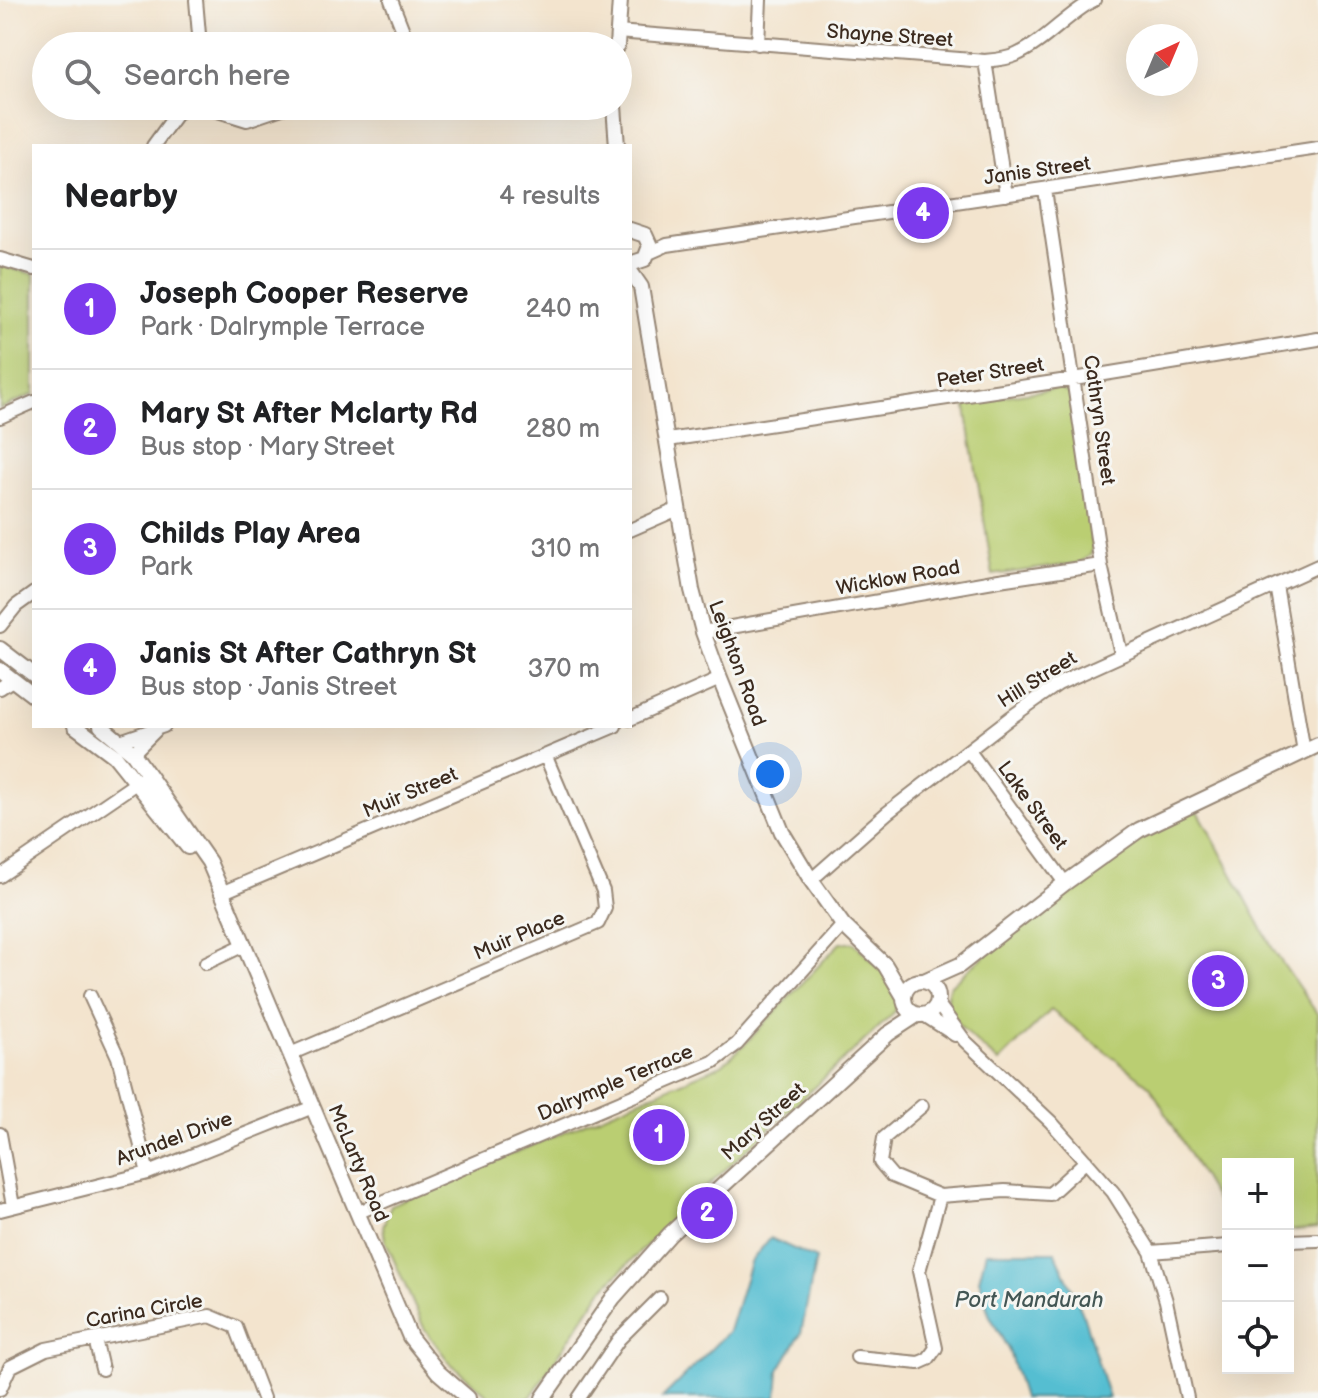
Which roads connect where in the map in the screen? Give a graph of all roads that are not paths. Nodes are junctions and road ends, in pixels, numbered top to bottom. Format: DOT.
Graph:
graph roads {
  1 [pos="196,0"];
  2 [pos="391,0"];
  3 [pos="760,0"];
  4 [pos="1094,0"];
  5 [pos="617,4"];
  6 [pos="199,32"];
  7 [pos="404,32"];
  8 [pos="617,32"];
  9 [pos="632,40"];
  10 [pos="758,44"];
  11 [pos="985,61"];
  12 [pos="172,120"];
  13 [pos="615,120"];
  14 [pos="154,144"];
  15 [pos="617,144"];
  16 [pos="1318,148"];
  17 [pos="1045,190"];
  18 [pos="1006,195"];
  19 [pos="632,227"];
  20 [pos="648,251"];
  21 [pos="0,259"];
  22 [pos="632,263"];
  23 [pos="32,268"];
  24 [pos="632,274"];
  25 [pos="641,287"];
  26 [pos="1318,339"];
  27 [pos="1074,379"];
  28 [pos="32,403"];
  29 [pos="0,417"];
  30 [pos="668,440"];
  31 [pos="678,509"];
  32 [pos="632,529"];
  33 [pos="1101,565"];
  34 [pos="1318,566"];
  35 [pos="1276,585"];
  36 [pos="32,594"];
  37 [pos="0,626"];
  38 [pos="703,632"];
  39 [pos="0,649"];
  40 [pos="1121,654"];
  41 [pos="17,662"];
  42 [pos="32,673"];
  43 [pos="4,678"];
  44 [pos="720,679"];
  45 [pos="32,695"];
  46 [pos="632,718"];
  47 [pos="79,728"];
  48 [pos="103,728"];
  49 [pos="156,728"];
  50 [pos="611,728"];
  51 [pos="1318,745"];
  52 [pos="124,749"];
  53 [pos="969,751"];
  54 [pos="1304,752"];
  55 [pos="546,757"];
  56 [pos="143,778"];
  57 [pos="0,876"];
  58 [pos="811,880"];
  59 [pos="1065,883"];
  60 [pos="221,893"];
  61 [pos="843,925"];
  62 [pos="244,945"];
  63 [pos="206,963"];
  64 [pos="885,965"];
  65 [pos="960,965"];
  66 [pos="920,981"];
  67 [pos="90,996"];
  68 [pos="904,1000"];
  69 [pos="938,1001"];
  70 [pos="921,1015"];
  71 [pos="888,1034"];
  72 [pos="965,1041"];
  73 [pos="290,1054"];
  74 [pos="922,1106"];
  75 [pos="313,1107"];
  76 [pos="0,1134"];
  77 [pos="1086,1161"];
  78 [pos="148,1173"];
  79 [pos="940,1196"];
  80 [pos="7,1208"];
  81 [pos="359,1212"];
  82 [pos="1318,1240"];
  83 [pos="1294,1241"];
  84 [pos="1222,1246"];
  85 [pos="1151,1252"];
  86 [pos="660,1298"];
  87 [pos="95,1339"];
  88 [pos="857,1357"];
  89 [pos="102,1369"];
  90 [pos="453,1387"];
  91 [pos="0,1389"];
  92 [pos="547,1396"];
  93 [pos="263,1398"];
  94 [pos="442,1398"];
  95 [pos="468,1398"];
  96 [pos="579,1398"];
  97 [pos="1187,1398"];
  1 -- 6 [label="street"];
  2 -- 7 [label="street"];
  3 -- 10 [label="street"];
  4 -- 11 [label="street, Shayne Street"];
  5 -- 8 [label="street"];
  9 -- 10 [label="street, Shayne Street"];
  10 -- 11 [label="street, Shayne Street"];
  11 -- 18 [label="street"];
  12 -- 14 [label="street"];
  13 -- 15 [label="street"];
  16 -- 17 [label="street, Janis Street"];
  17 -- 18 [label="street, Janis Street"];
  17 -- 27 [label="street, Cathryn Street"];
  18 -- 20 [label="street, Janis Street"];
  19 -- 20 [label="street"];
  20 -- 22 [label="street"];
  20 -- 25 [label="street, Leighton Road"];
  21 -- 23 [label="street"];
  24 -- 25 [label="street, Leighton Road"];
  25 -- 30 [label="street, Leighton Road"];
  26 -- 27 [label="street, Peter Street"];
  27 -- 30 [label="street, Peter Street"];
  27 -- 33 [label="street, Cathryn Street"];
  28 -- 29 [label="street"];
  30 -- 31 [label="street, Leighton Road"];
  31 -- 32 [label="street"];
  31 -- 38 [label="street, Leighton Road"];
  33 -- 38 [label="street, Wicklow Road"];
  33 -- 40 [label="street, Cathryn Street"];
  34 -- 35 [label="street, Hill Street"];
  35 -- 40 [label="street, Hill Street"];
  35 -- 54 [label="street"];
  36 -- 37 [label="street"];
  38 -- 44 [label="street, Leighton Road"];
  39 -- 41 [label="street"];
  40 -- 53 [label="street, Hill Street"];
  41 -- 42 [label="street"];
  41 -- 43 [label="street"];
  43 -- 45 [label="street"];
  44 -- 46 [label="street"];
  44 -- 58 [label="street, Leighton Road"];
  47 -- 52 [label="street, McLarty Road"];
  48 -- 52 [label="street, McLarty Road"];
  49 -- 52 [label="street"];
  50 -- 55 [label="street, Muir Street"];
  51 -- 54 [label="street, Mary Street"];
  52 -- 56 [label="street, McLarty Road"];
  53 -- 58 [label="street, Hill Street"];
  53 -- 59 [label="street, Lake Street"];
  54 -- 59 [label="street, Mary Street"];
  55 -- 60 [label="street, Muir Street"];
  55 -- 73 [label="street, Muir Place"];
  56 -- 57 [label="street"];
  56 -- 60 [label="street, McLarty Road"];
  58 -- 61 [label="street, Leighton Road"];
  59 -- 65 [label="street, Mary Street"];
  60 -- 62 [label="street, McLarty Road"];
  61 -- 64 [label="street, Leighton Road"];
  61 -- 81 [label="street, Dalrymple Terrace"];
  62 -- 63 [label="street"];
  62 -- 73 [label="street, McLarty Road"];
  64 -- 66 [label="street, Leighton Road"];
  64 -- 68 [label="street, Leighton Road"];
  65 -- 66 [label="street, Mary Street"];
  65 -- 69 [label="street, Mary Street"];
  66 -- 68 [label="street, Mary Street"];
  66 -- 69 [label="street"];
  67 -- 78 [label="street"];
  68 -- 70 [label="street"];
  68 -- 71 [label="street, Mary Street"];
  69 -- 70 [label="street, Mary Street"];
  69 -- 72 [label="street"];
  70 -- 71 [label="street, Mary Street"];
  70 -- 72 [label="street"];
  71 -- 92 [label="street, Mary Street"];
  72 -- 77 [label="street"];
  73 -- 75 [label="street, McLarty Road"];
  74 -- 79 [label="street"];
  75 -- 78 [label="street, Arundel Drive"];
  75 -- 81 [label="street, McLarty Road"];
  76 -- 80 [label="street"];
  77 -- 79 [label="street"];
  77 -- 85 [label="street"];
  78 -- 80 [label="street, Arundel Drive"];
  79 -- 88 [label="street"];
  81 -- 90 [label="street, McLarty Road"];
  82 -- 83 [label="street"];
  84 -- 85 [label="street"];
  85 -- 97 [label="street"];
  86 -- 96 [label="street"];
  87 -- 89 [label="street"];
  87 -- 91 [label="street, Carina Circle"];
  87 -- 93 [label="street, Carina Circle"];
  90 -- 94 [label="street"];
  90 -- 95 [label="street, McLarty Road"];
}
